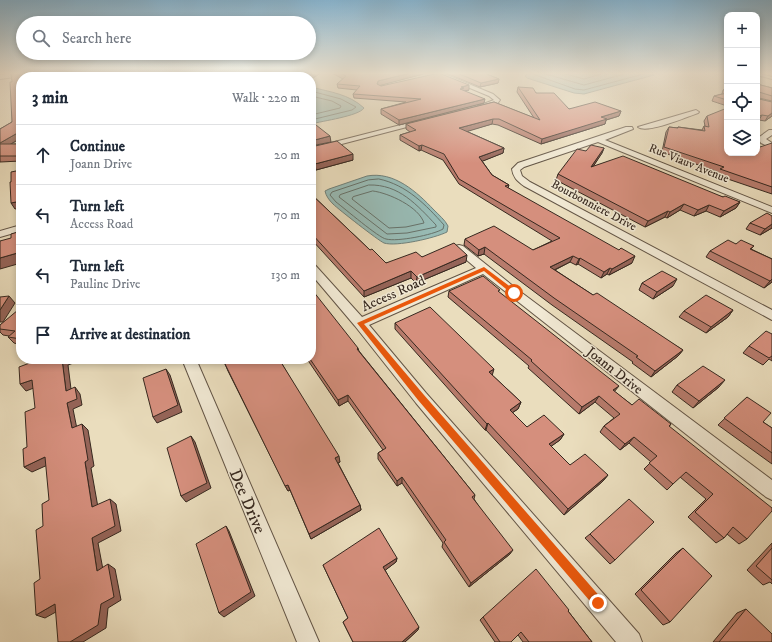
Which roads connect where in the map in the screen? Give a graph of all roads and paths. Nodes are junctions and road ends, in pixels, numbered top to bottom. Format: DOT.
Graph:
graph roads {
  1 [pos="493,103"];
  2 [pos="475,109"];
  3 [pos="696,112"];
  4 [pos="430,120"];
  5 [pos="772,132"];
  6 [pos="597,139"];
  7 [pos="772,146"];
  8 [pos="316,149"];
  9 [pos="772,210"];
  10 [pos="16,229"];
  11 [pos="0,234"];
  12 [pos="459,248"];
  13 [pos="484,269"];
  14 [pos="316,273"];
  15 [pos="772,316"];
  16 [pos="360,323"];
  17 [pos="192,364"];
  18 [pos="772,491"];
  19 [pos="308,642"];
  20 [pos="631,642"];
  1 -- 2 [label="street"];
  3 -- 6 [label="street, Bourbonniere Drive"];
  4 -- 8 [label="street"];
  5 -- 7 [label="street"];
  6 -- 9 [label="street, Rue Viauv Avenue"];
  6 -- 15 [label="street, Bourbonniere Drive"];
  10 -- 11 [label="street"];
  12 -- 13 [label="street, Joann Drive"];
  13 -- 16 [label="street, Access Road"];
  13 -- 18 [label="street, Joann Drive"];
  14 -- 16 [label="street, Access Road"];
  16 -- 20 [label="street"];
  17 -- 19 [label="street, Dee Drive"];
}
